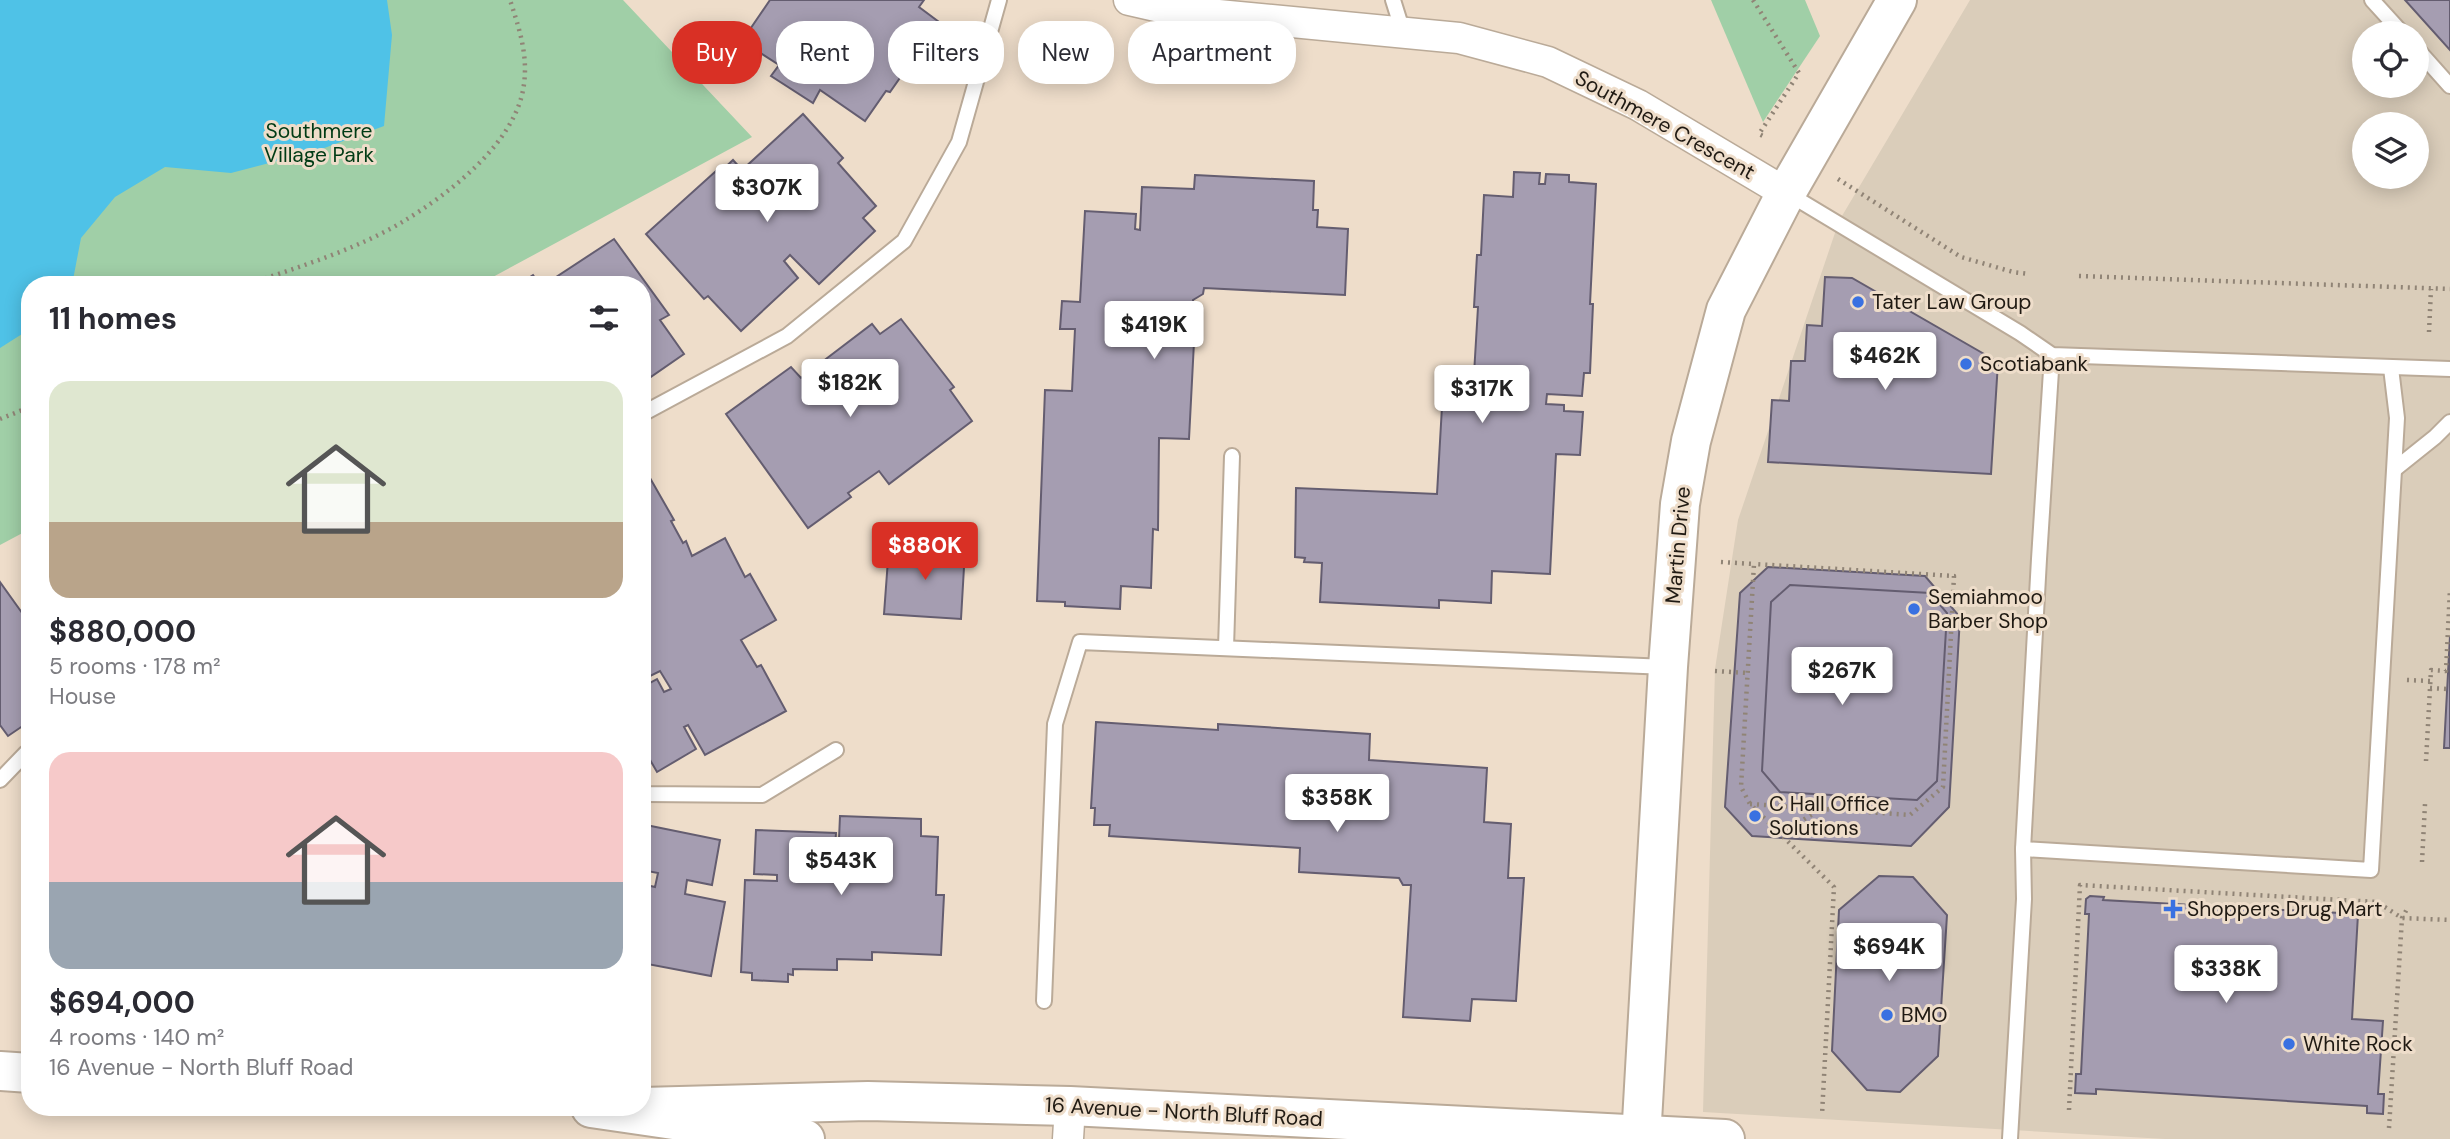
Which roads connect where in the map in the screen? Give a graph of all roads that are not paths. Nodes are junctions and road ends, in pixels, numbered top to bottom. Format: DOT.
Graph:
graph roads {
  1 [pos="999,0"];
  2 [pos="1129,0"];
  3 [pos="1393,0"];
  4 [pos="1897,0"];
  5 [pos="2372,0"];
  6 [pos="2391,21"];
  7 [pos="1403,32"];
  8 [pos="2429,62"];
  9 [pos="2450,86"];
  10 [pos="1786,193"];
  11 [pos="2052,355"];
  12 [pos="2390,368"];
  13 [pos="2450,369"];
  14 [pos="651,409"];
  15 [pos="2450,422"];
  16 [pos="1232,456"];
  17 [pos="2395,469"];
  18 [pos="1226,648"];
  19 [pos="1668,667"];
  20 [pos="836,750"];
  21 [pos="21,758"];
  22 [pos="0,780"];
  23 [pos="651,794"];
  24 [pos="2023,849"];
  25 [pos="1044,1001"];
  26 [pos="0,1071"];
  27 [pos="21,1072"];
  28 [pos="651,1107"];
  29 [pos="648,1116"];
  30 [pos="1069,1123"];
  31 [pos="1641,1136"];
  32 [pos="805,1139"];
  33 [pos="1725,1139"];
  34 [pos="2010,1139"];
  1 -- 14 [label="lane"];
  2 -- 7 [label="street, Southmere Crescent"];
  3 -- 7 [label="lane"];
  4 -- 10 [label="main road, Martin Drive"];
  5 -- 6 [label="lane"];
  7 -- 10 [label="street, Southmere Crescent"];
  8 -- 9 [label="lane"];
  10 -- 11 [label="lane"];
  10 -- 19 [label="main road, Martin Drive"];
  11 -- 12 [label="lane"];
  11 -- 24 [label="lane"];
  12 -- 13 [label="lane"];
  12 -- 17 [label="lane"];
  15 -- 17 [label="lane"];
  16 -- 18 [label="lane"];
  17 -- 24 [label="lane"];
  18 -- 19 [label="lane"];
  18 -- 25 [label="lane"];
  19 -- 31 [label="main road, Martin Drive"];
  20 -- 23 [label="lane"];
  21 -- 22 [label="lane"];
  24 -- 34 [label="lane"];
  26 -- 27 [label="main road"];
  28 -- 30 [label="main road, 16 Avenue - North Bluff Road"];
  29 -- 32 [label="main road"];
  30 -- 31 [label="main road, 16 Avenue - North Bluff Road"];
  31 -- 33 [label="main road, 16 Avenue - North Bluff Road"];
}
